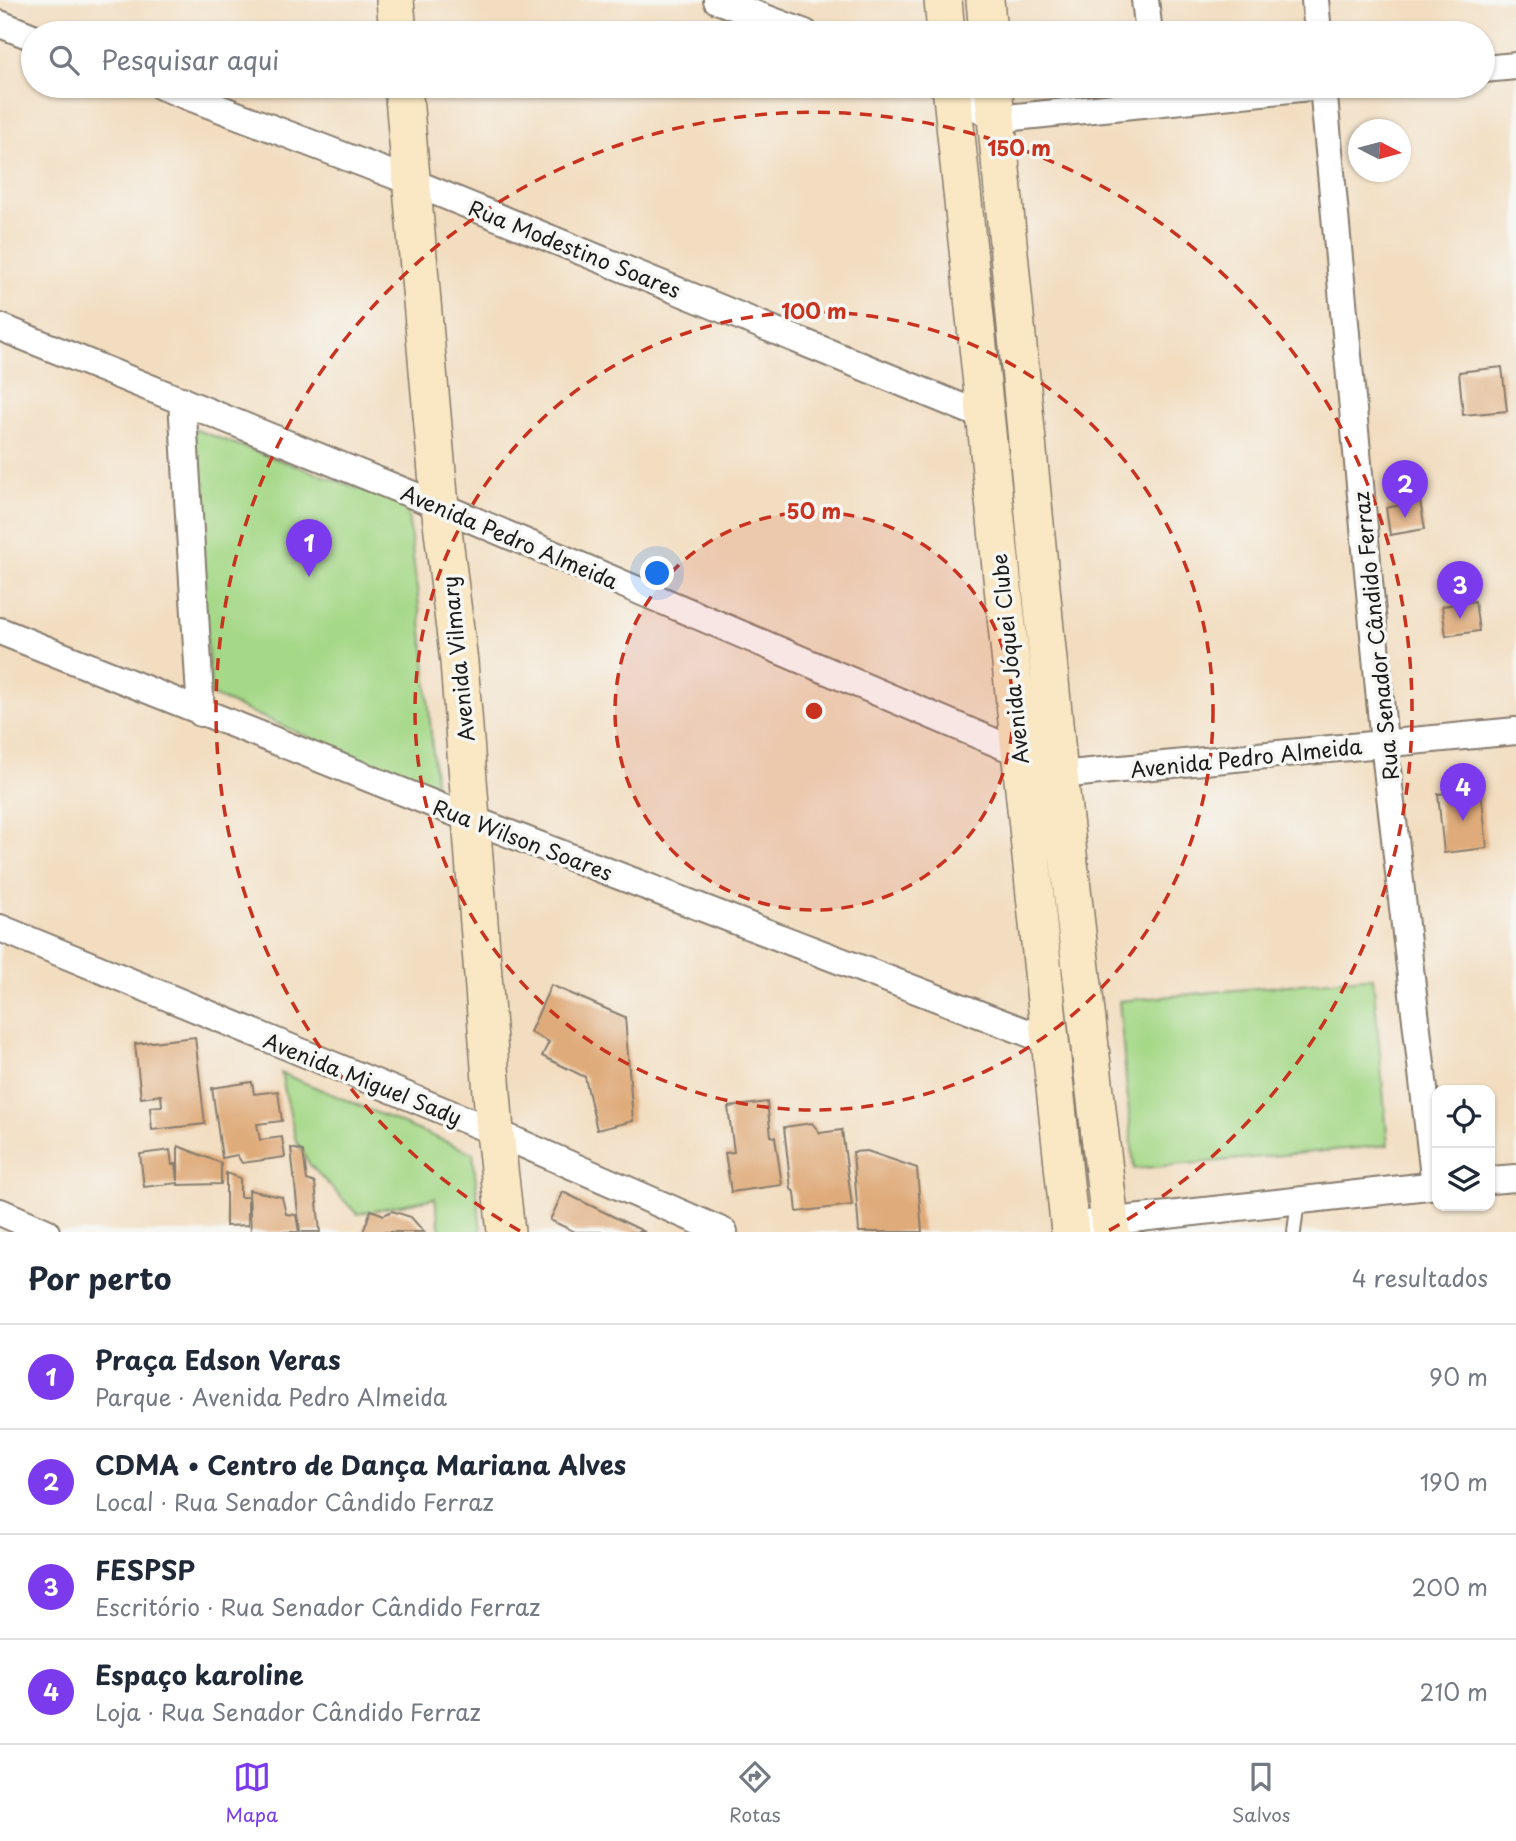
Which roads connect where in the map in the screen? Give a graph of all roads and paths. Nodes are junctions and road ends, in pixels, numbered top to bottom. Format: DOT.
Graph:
graph roads {
  1 [pos="395,0"];
  2 [pos="717,0"];
  3 [pos="943,0"];
  4 [pos="985,0"];
  5 [pos="1145,0"];
  6 [pos="1315,0"];
  7 [pos="397,21"];
  8 [pos="773,21"];
  9 [pos="945,21"];
  10 [pos="987,21"];
  11 [pos="1148,21"];
  12 [pos="1317,21"];
  13 [pos="0,24"];
  14 [pos="21,32"];
  15 [pos="1516,66"];
  16 [pos="1495,68"];
  17 [pos="192,98"];
  18 [pos="404,98"];
  19 [pos="949,98"];
  20 [pos="1076,98"];
  21 [pos="1323,98"];
  22 [pos="995,102"];
  23 [pos="412,182"];
  24 [pos="0,327"];
  25 [pos="182,400"];
  26 [pos="986,417"];
  27 [pos="440,506"];
  28 [pos="0,631"];
  29 [pos="201,713"];
  30 [pos="1516,731"];
  31 [pos="1384,743"];
  32 [pos="1018,752"];
  33 [pos="1059,775"];
  34 [pos="471,819"];
  35 [pos="0,928"];
  36 [pos="1049,1041"];
  37 [pos="495,1132"];
  38 [pos="1432,1151"];
  39 [pos="1516,1178"];
  40 [pos="1495,1180"];
  41 [pos="1432,1185"];
  42 [pos="1298,1200"];
  43 [pos="0,1212"];
  44 [pos="1110,1226"];
  45 [pos="1069,1229"];
  46 [pos="46,1232"];
  47 [pos="506,1232"];
  48 [pos="723,1232"];
  49 [pos="1294,1232"];
  1 -- 7 [label="main road"];
  2 -- 8 [label="street"];
  3 -- 9 [label="main road"];
  4 -- 10 [label="main road"];
  5 -- 11 [label="street"];
  6 -- 12 [label="street"];
  13 -- 14 [label="street"];
  15 -- 16 [label="street"];
  17 -- 23 [label="street, Rua Modestino Soares"];
  18 -- 23 [label="main road, Avenida Vilmary"];
  19 -- 26 [label="main road, Avenida Jóquei Clube"];
  20 -- 22 [label="street"];
  21 -- 31 [label="street, Rua Senador Cândido Ferraz"];
  22 -- 33 [label="main road, Avenida Jóquei Clube"];
  23 -- 26 [label="street, Rua Modestino Soares"];
  23 -- 27 [label="main road, Avenida Vilmary"];
  24 -- 25 [label="street, Avenida Pedro Almeida"];
  25 -- 27 [label="street, Avenida Pedro Almeida"];
  25 -- 29 [label="street"];
  26 -- 32 [label="main road, Avenida Jóquei Clube"];
  27 -- 32 [label="street, Avenida Pedro Almeida"];
  27 -- 34 [label="main road, Avenida Vilmary"];
  28 -- 29 [label="street, Rua Wilson Soares"];
  29 -- 34 [label="street, Rua Wilson Soares"];
  30 -- 31 [label="street, Avenida Pedro Almeida"];
  31 -- 33 [label="street, Avenida Pedro Almeida"];
  31 -- 38 [label="street, Rua Senador Cândido Ferraz"];
  32 -- 33 [label="street, Avenida Pedro Almeida"];
  32 -- 36 [label="main road, Avenida Jóquei Clube"];
  33 -- 44 [label="main road, Avenida Jóquei Clube"];
  34 -- 36 [label="street, Rua Wilson Soares"];
  34 -- 37 [label="main road, Avenida Vilmary"];
  35 -- 37 [label="street, Avenida Miguel Sady"];
  36 -- 45 [label="main road, Avenida Jóquei Clube"];
  37 -- 47 [label="main road, Avenida Vilmary"];
  37 -- 48 [label="street, Avenida Miguel Sady"];
  39 -- 40 [label="street"];
  41 -- 42 [label="street"];
  42 -- 44 [label="street"];
  42 -- 49 [label="lane"];
  43 -- 46 [label="street"];
  44 -- 45 [label="street"];
}
